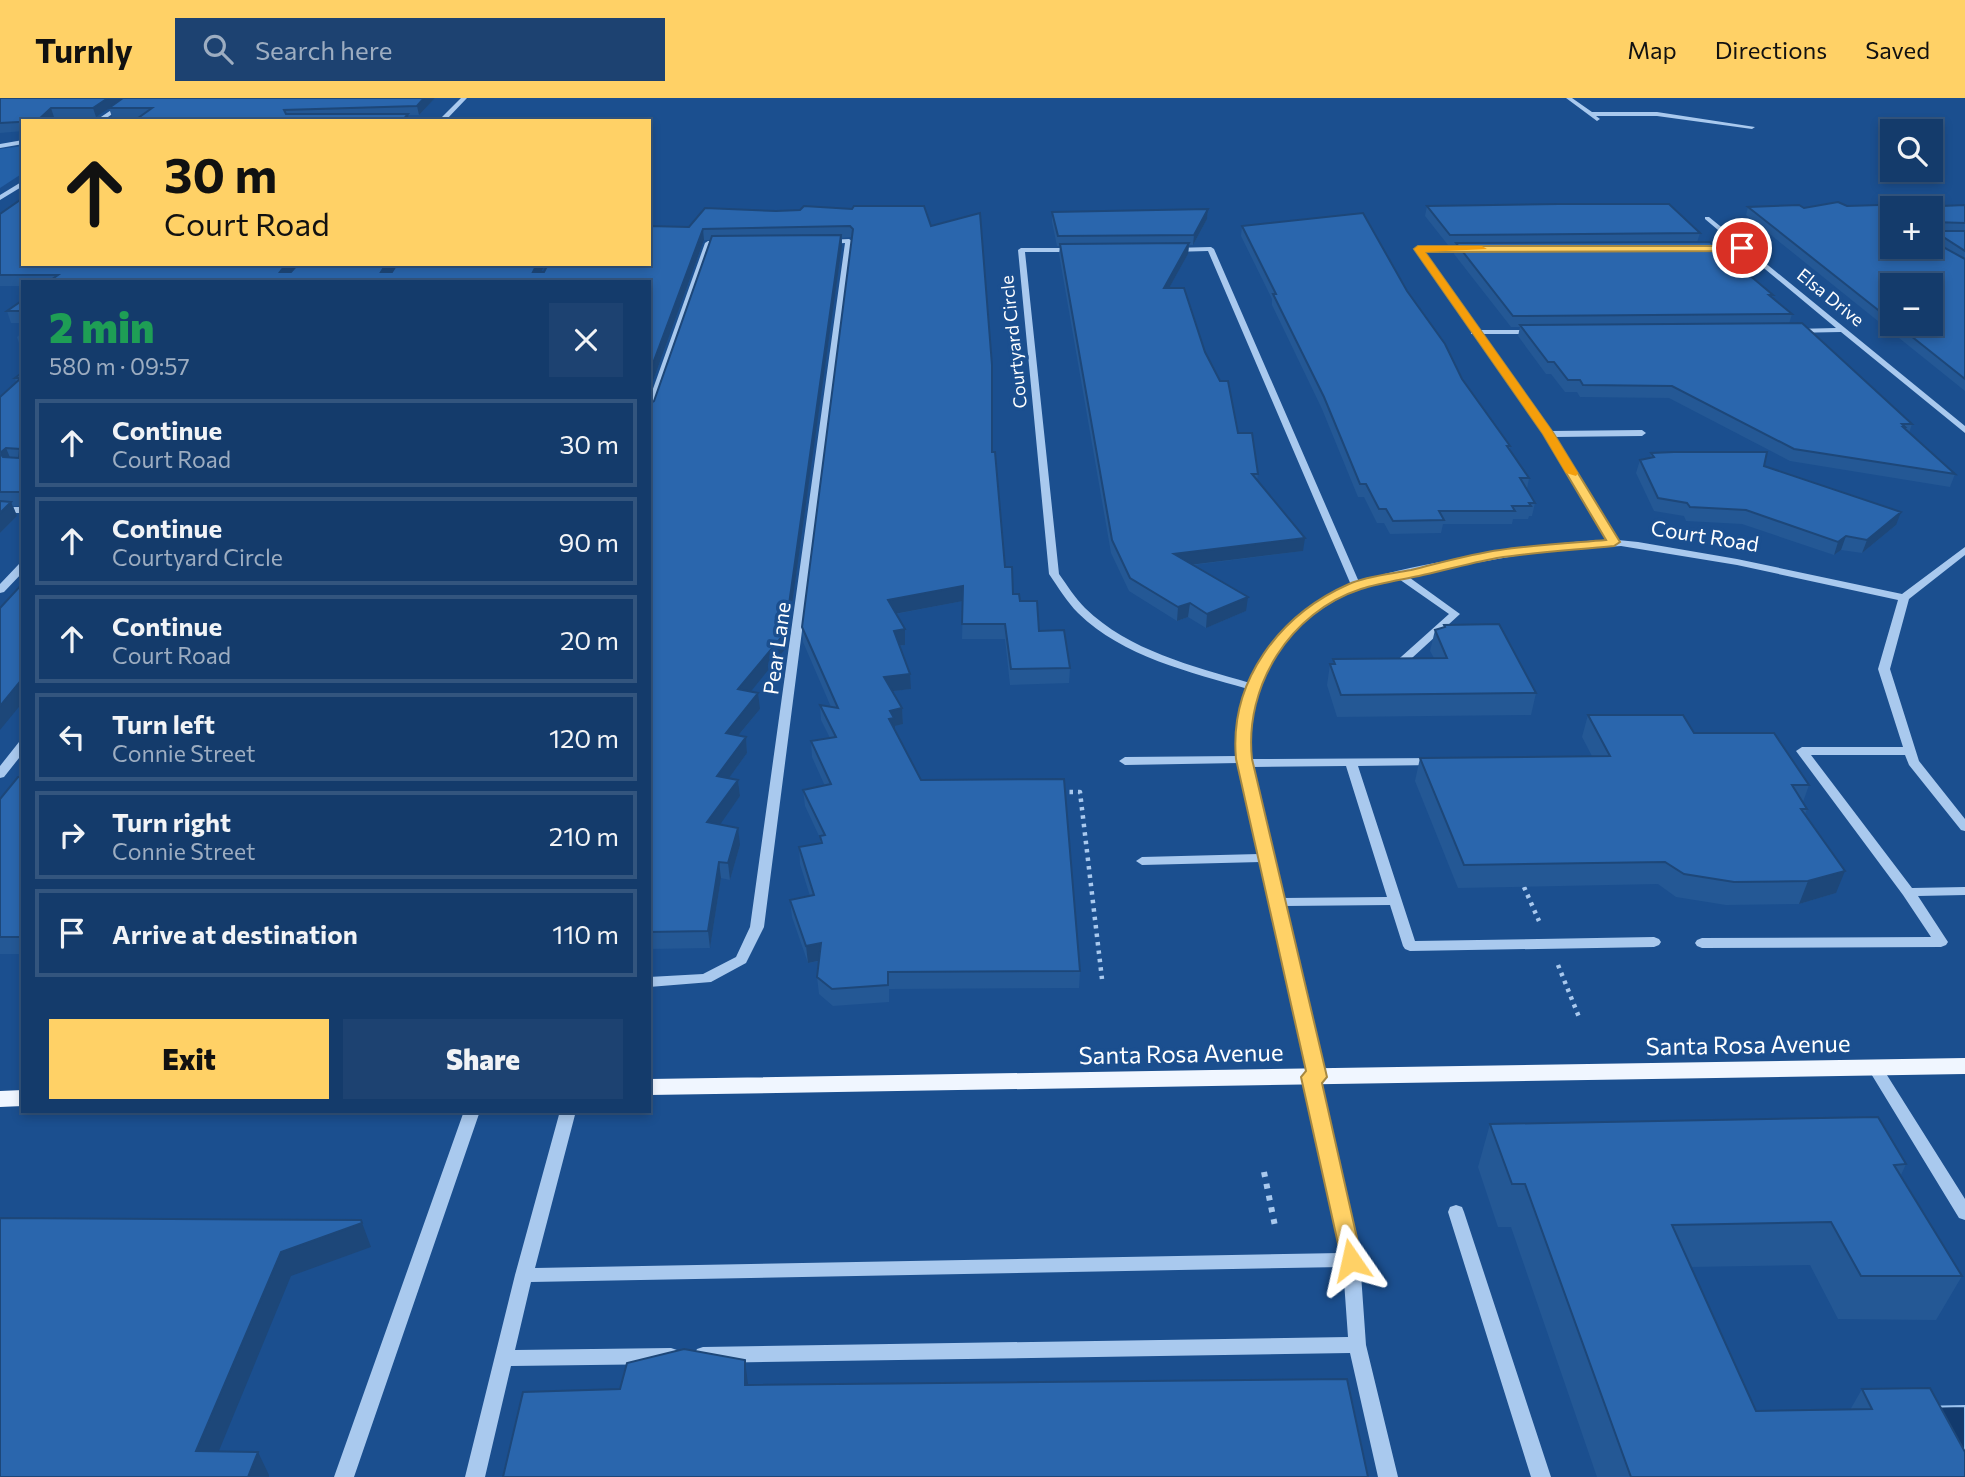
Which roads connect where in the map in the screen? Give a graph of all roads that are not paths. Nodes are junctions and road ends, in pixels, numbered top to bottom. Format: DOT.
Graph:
graph roads {
  1 [pos="133,98"];
  2 [pos="464,98"];
  3 [pos="1569,98"];
  4 [pos="1590,114"];
  5 [pos="101,119"];
  6 [pos="444,119"];
  7 [pos="1599,121"];
  8 [pos="1752,127"];
  9 [pos="21,142"];
  10 [pos="0,146"];
  11 [pos="21,184"];
  12 [pos="0,198"];
  13 [pos="1707,218"];
  14 [pos="849,241"];
  15 [pos="811,242"];
  16 [pos="734,243"];
  17 [pos="1688,248"];
  18 [pos="1742,248"];
  19 [pos="1486,249"];
  20 [pos="1088,250"];
  21 [pos="1156,250"];
  22 [pos="1844,330"];
  23 [pos="1543,331"];
  24 [pos="1790,331"];
  25 [pos="1474,332"];
  26 [pos="651,407"];
  27 [pos="1965,430"];
  28 [pos="1642,433"];
  29 [pos="1548,434"];
  30 [pos="0,510"];
  31 [pos="21,510"];
  32 [pos="1614,542"];
  33 [pos="1965,550"];
  34 [pos="21,568"];
  35 [pos="1400,575"];
  36 [pos="1356,586"];
  37 [pos="0,590"];
  38 [pos="1904,598"];
  39 [pos="1386,668"];
  40 [pos="1252,688"];
  41 [pos="21,748"];
  42 [pos="1910,751"];
  43 [pos="1125,761"];
  44 [pos="1245,761"];
  45 [pos="1448,761"];
  46 [pos="1351,762"];
  47 [pos="0,774"];
  48 [pos="1965,827"];
  49 [pos="1267,858"];
  50 [pos="1142,861"];
  51 [pos="1965,891"];
  52 [pos="1908,892"];
  53 [pos="1395,901"];
  54 [pos="1278,902"];
  55 [pos="1654,942"];
  56 [pos="1702,943"];
  57 [pos="651,982"];
  58 [pos="1965,1066"];
  59 [pos="1875,1068"];
  60 [pos="1314,1077"];
  61 [pos="651,1087"];
  62 [pos="21,1098"];
  63 [pos="0,1099"];
  64 [pos="471,1113"];
  65 [pos="567,1113"];
  66 [pos="1456,1212"];
  67 [pos="1965,1213"];
  68 [pos="1351,1260"];
  69 [pos="523,1275"];
  70 [pos="1357,1345"];
  71 [pos="504,1358"];
  72 [pos="344,1477"];
  73 [pos="475,1477"];
  74 [pos="1388,1477"];
  75 [pos="1542,1477"];
  1 -- 5 [label="street"];
  2 -- 6 [label="street"];
  3 -- 4 [label="street"];
  4 -- 7 [label="street"];
  4 -- 8 [label="street"];
  9 -- 10 [label="street"];
  11 -- 12 [label="street"];
  13 -- 18 [label="street, Elsa Drive"];
  14 -- 15 [label="street"];
  14 -- 57 [label="street, Pear Lane"];
  16 -- 26 [label="street"];
  17 -- 18 [label="street"];
  18 -- 22 [label="street, Elsa Drive"];
  19 -- 25 [label="street"];
  20 -- 40 [label="street, Courtyard Circle"];
  21 -- 36 [label="street"];
  22 -- 24 [label="street"];
  22 -- 27 [label="street, Elsa Drive"];
  23 -- 25 [label="street"];
  25 -- 29 [label="street"];
  28 -- 29 [label="street"];
  29 -- 32 [label="street"];
  30 -- 31 [label="street"];
  32 -- 35 [label="street, Court Road"];
  32 -- 38 [label="street, Court Road"];
  33 -- 38 [label="street"];
  34 -- 37 [label="street"];
  35 -- 36 [label="street, Court Road"];
  35 -- 39 [label="street"];
  36 -- 40 [label="street, Court Road"];
  38 -- 42 [label="street"];
  40 -- 44 [label="street"];
  41 -- 47 [label="street"];
  42 -- 48 [label="street"];
  42 -- 52 [label="street"];
  43 -- 44 [label="street"];
  44 -- 46 [label="street"];
  44 -- 49 [label="street"];
  45 -- 46 [label="street"];
  46 -- 53 [label="street"];
  49 -- 50 [label="street"];
  49 -- 54 [label="street"];
  51 -- 52 [label="street"];
  52 -- 56 [label="street"];
  53 -- 54 [label="street"];
  53 -- 55 [label="street"];
  54 -- 60 [label="street"];
  58 -- 59 [label="main road, Santa Rosa Avenue"];
  59 -- 60 [label="main road, Santa Rosa Avenue"];
  59 -- 67 [label="street"];
  60 -- 61 [label="main road, Santa Rosa Avenue"];
  60 -- 68 [label="street"];
  62 -- 63 [label="main road"];
  64 -- 72 [label="street"];
  65 -- 69 [label="street"];
  66 -- 75 [label="street"];
  68 -- 69 [label="street"];
  68 -- 70 [label="street"];
  69 -- 71 [label="street"];
  70 -- 71 [label="street"];
  70 -- 74 [label="street"];
  71 -- 73 [label="street"];
}
